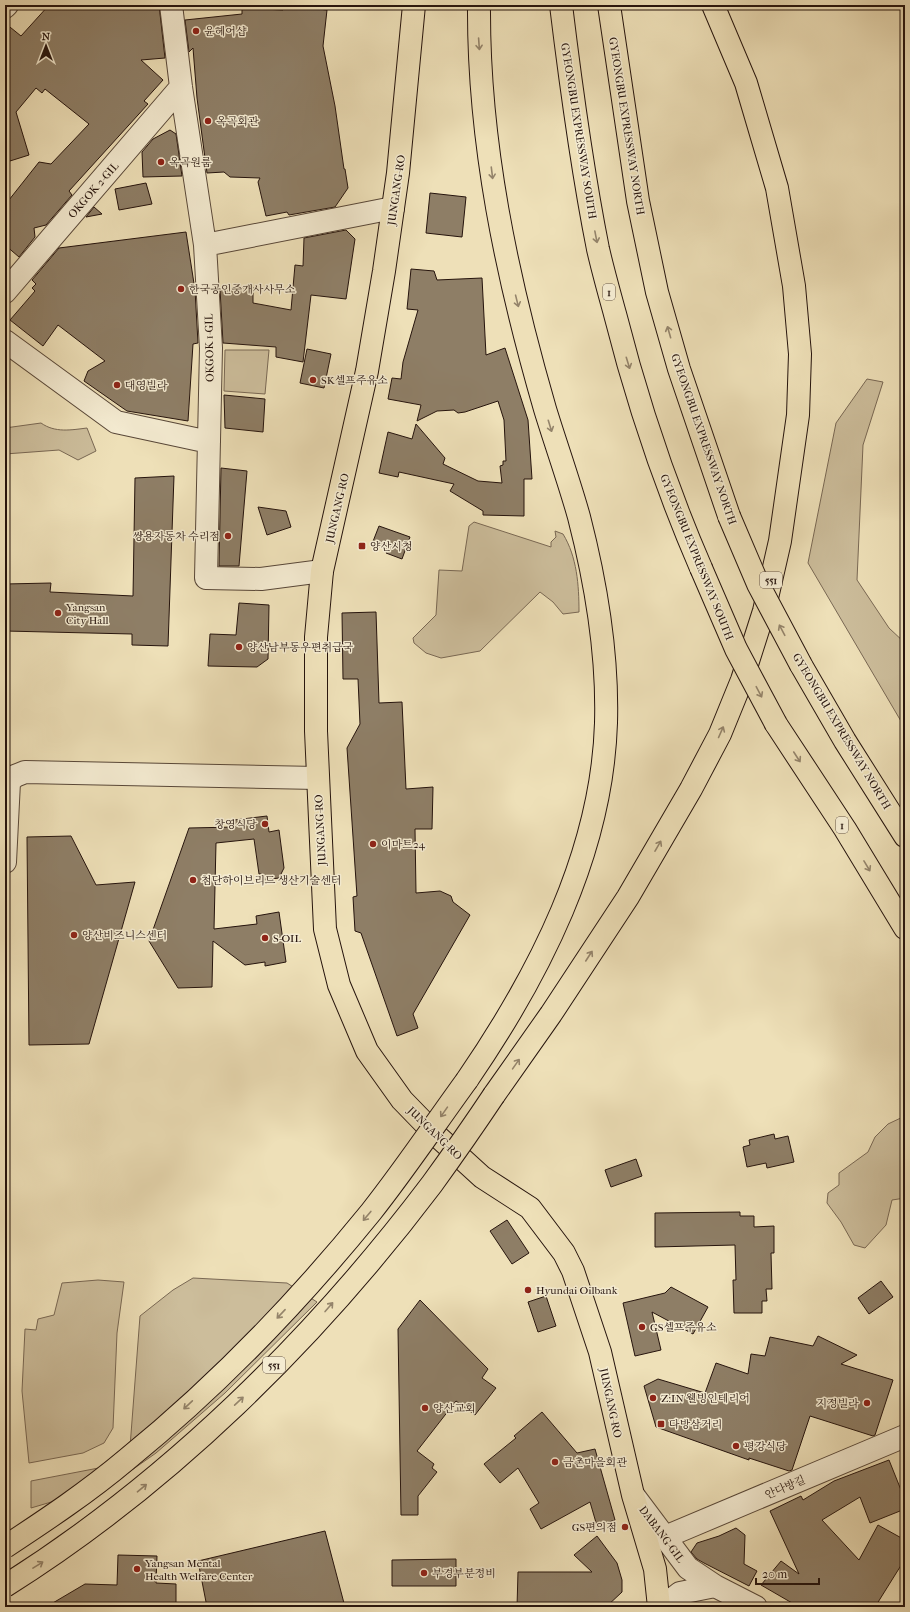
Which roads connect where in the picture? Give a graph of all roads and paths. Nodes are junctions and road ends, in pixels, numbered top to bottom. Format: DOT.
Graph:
graph roads {
  1 [pos="171,5"];
  2 [pos="414,5"];
  3 [pos="479,5"];
  4 [pos="561,5"];
  5 [pos="609,5"];
  6 [pos="713,5"];
  7 [pos="181,87"];
  8 [pos="393,208"];
  9 [pos="205,245"];
  10 [pos="5,292"];
  11 [pos="5,341"];
  12 [pos="209,442"];
  13 [pos="322,570"];
  14 [pos="317,778"];
  15 [pos="905,836"];
  16 [pos="5,862"];
  17 [pos="905,928"];
  18 [pos="905,1436"];
  19 [pos="633,1495"];
  20 [pos="665,1537"];
  21 [pos="5,1547"];
  22 [pos="5,1554"];
  23 [pos="5,1560"];
  24 [pos="5,1586"];
  25 [pos="715,1586"];
  26 [pos="659,1607"];
  27 [pos="662,1607"];
  28 [pos="756,1607"];
  1 -- 7 [label="street, OKGOK 1-GIL"];
  2 -- 8 [label="main road, JUNGANG-RO"];
  3 -- 21 [label="main road, 551, one-way, bridge"];
  4 -- 17 [label="main road, GYEONGBU EXPRESSWAY SOUTH / 1, one-way, bridge"];
  15 -- 5 [label="main road, GYEONGBU EXPRESSWAY NORTH, one-way, bridge"];
  24 -- 6 [label="main road, 551, one-way, bridge"];
  7 -- 9 [label="street, OKGOK 1-GIL"];
  7 -- 10 [label="street, OKGOK 2-GIL"];
  8 -- 9 [label="street"];
  8 -- 13 [label="main road, JUNGANG-RO"];
  9 -- 12 [label="street, OKGOK 1-GIL"];
  11 -- 12 [label="street"];
  12 -- 13 [label="street, OKGOK 1-GIL"];
  13 -- 14 [label="main road, JUNGANG-RO"];
  14 -- 16 [label="street"];
  14 -- 19 [label="main road, JUNGANG-RO"];
  18 -- 20 [label="street, 안다방길"];
  19 -- 20 [label="street, DABANG-GIL"];
  19 -- 26 [label="main road, JUNGANG-RO"];
  20 -- 25 [label="street, DABANG-GIL"];
  22 -- 23 [label="street"];
  25 -- 27 [label="street"];
  25 -- 28 [label="street, DABANG-GIL"];
}
